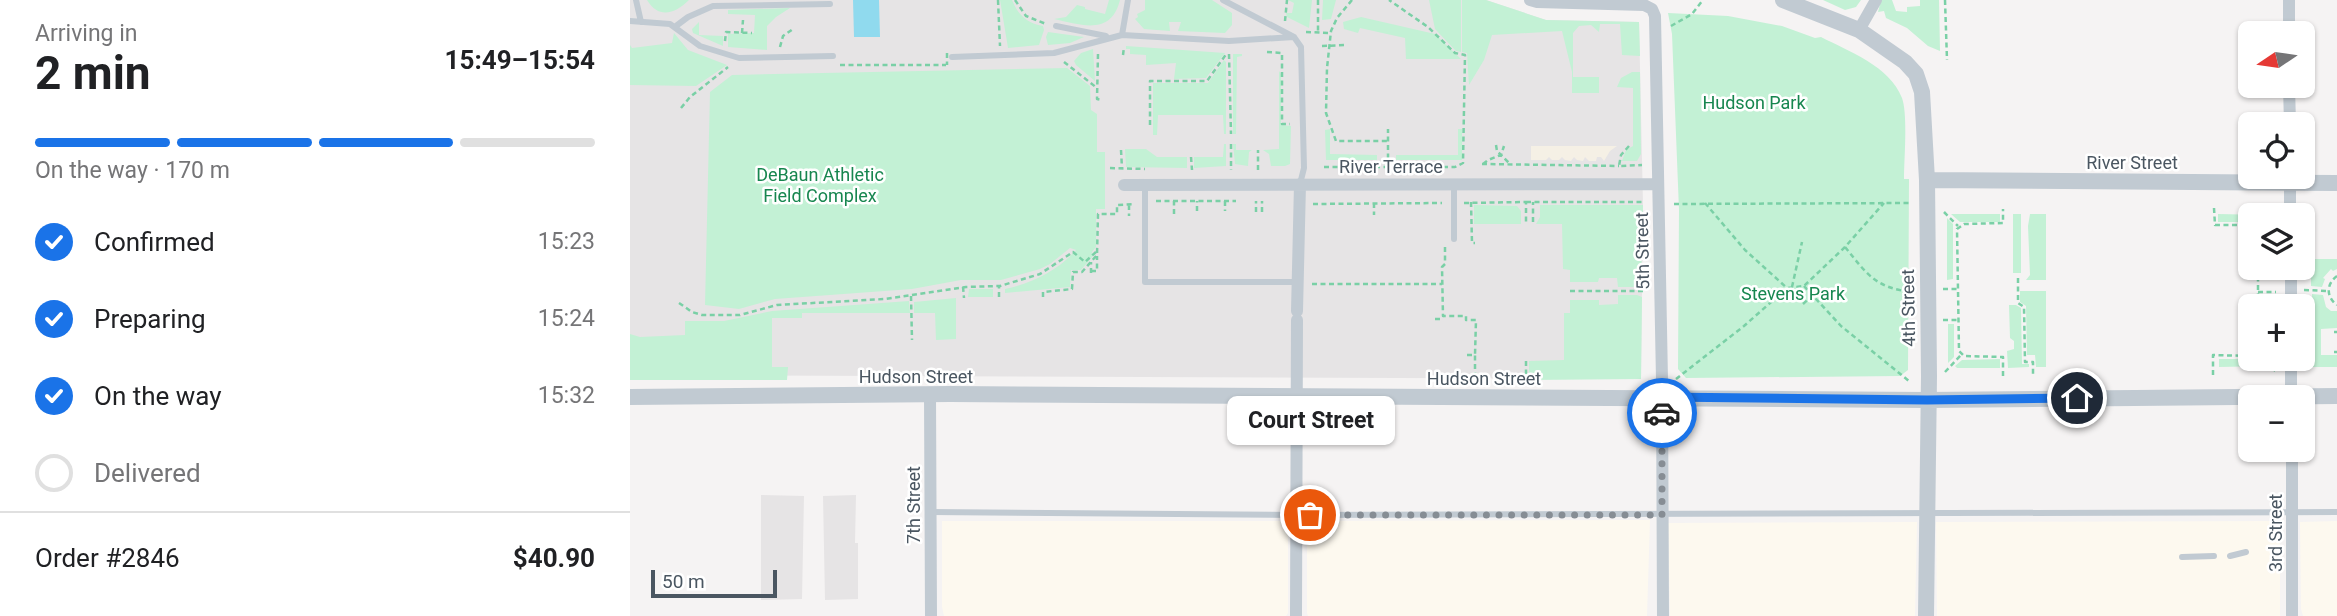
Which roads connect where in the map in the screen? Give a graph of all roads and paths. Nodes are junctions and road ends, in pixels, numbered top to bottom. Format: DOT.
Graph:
graph roads {
  1 [pos="636,0"];
  2 [pos="998,0"];
  3 [pos="1015,0"];
  4 [pos="1128,0"];
  5 [pos="1223,0"];
  6 [pos="1318,0"];
  7 [pos="1352,0"];
  8 [pos="1389,0"];
  9 [pos="1530,0"];
  10 [pos="1703,0"];
  11 [pos="1783,0"];
  12 [pos="1876,0"];
  13 [pos="1945,0"];
  14 [pos="2289,0"];
  15 [pos="1285,1"];
  16 [pos="830,5"];
  17 [pos="743,20"];
  18 [pos="630,21"];
  19 [pos="1000,21"];
  20 [pos="1284,21"];
  21 [pos="2289,21"];
  22 [pos="641,22"];
  23 [pos="676,26"];
  24 [pos="1056,26"];
  25 [pos="1668,27"];
  26 [pos="793,29"];
  27 [pos="1859,30"];
  28 [pos="742,33"];
  29 [pos="752,33"];
  30 [pos="1318,33"];
  31 [pos="1122,35"];
  32 [pos="1108,37"];
  33 [pos="1294,37"];
  34 [pos="1098,40"];
  35 [pos="1124,44"];
  36 [pos="1346,45"];
  37 [pos="1322,46"];
  38 [pos="1329,47"];
  39 [pos="725,48"];
  40 [pos="1260,51"];
  41 [pos="1054,53"];
  42 [pos="1040,54"];
  43 [pos="949,55"];
  44 [pos="1123,55"];
  45 [pos="781,57"];
  46 [pos="833,57"];
  47 [pos="739,58"];
  48 [pos="1947,60"];
  49 [pos="828,65"];
  50 [pos="947,65"];
  51 [pos="954,65"];
  52 [pos="1097,88"];
  53 [pos="1102,100"];
  54 [pos="681,108"];
  55 [pos="1293,124"];
  56 [pos="1150,125"];
  57 [pos="1388,129"];
  58 [pos="1231,134"];
  59 [pos="1388,141"];
  60 [pos="1231,144"];
  61 [pos="1496,145"];
  62 [pos="1504,146"];
  63 [pos="1629,146"];
  64 [pos="1121,150"];
  65 [pos="1258,150"];
  66 [pos="1501,155"];
  67 [pos="1191,158"];
  68 [pos="1190,164"];
  69 [pos="1510,164"];
  70 [pos="1642,164"];
  71 [pos="1619,166"];
  72 [pos="1324,167"];
  73 [pos="1388,167"];
  74 [pos="1122,168"];
  75 [pos="1231,170"];
  76 [pos="1269,170"];
  77 [pos="1927,180"];
  78 [pos="2238,180"];
  79 [pos="2315,182"];
  80 [pos="1454,183"];
  81 [pos="2337,183"];
  82 [pos="1300,184"];
  83 [pos="1658,184"];
  84 [pos="1124,185"];
  85 [pos="1145,185"];
  86 [pos="1271,200"];
  87 [pos="1145,201"];
  88 [pos="1174,201"];
  89 [pos="1197,201"];
  90 [pos="1225,201"];
  91 [pos="1256,201"];
  92 [pos="1262,201"];
  93 [pos="1460,202"];
  94 [pos="1471,202"];
  95 [pos="1526,202"];
  96 [pos="1533,202"];
  97 [pos="1643,202"];
  98 [pos="1884,202"];
  99 [pos="1374,203"];
  100 [pos="1705,203"];
  101 [pos="1912,203"];
  102 [pos="1312,204"];
  103 [pos="1674,204"];
  104 [pos="1129,205"];
  105 [pos="1445,208"];
  106 [pos="2003,208"];
  107 [pos="2214,208"];
  108 [pos="1197,211"];
  109 [pos="1225,211"];
  110 [pos="1256,212"];
  111 [pos="1262,212"];
  112 [pos="1944,212"];
  113 [pos="1174,214"];
  114 [pos="1374,215"];
  115 [pos="1129,216"];
  116 [pos="1533,222"];
  117 [pos="1526,224"];
  118 [pos="2238,225"];
  119 [pos="1958,226"];
  120 [pos="1445,238"];
  121 [pos="1454,239"];
  122 [pos="1802,242"];
  123 [pos="1475,243"];
  124 [pos="1845,247"];
  125 [pos="1097,253"];
  126 [pos="1091,262"];
  127 [pos="2337,276"];
  128 [pos="2018,278"];
  129 [pos="2258,280"];
  130 [pos="1297,282"];
  131 [pos="1312,284"];
  132 [pos="1442,284"];
  133 [pos="999,286"];
  134 [pos="1804,286"];
  135 [pos="963,287"];
  136 [pos="1792,287"];
  137 [pos="1787,288"];
  138 [pos="1943,289"];
  139 [pos="1958,289"];
  140 [pos="2310,290"];
  141 [pos="1570,291"];
  142 [pos="1646,291"];
  143 [pos="2329,291"];
  144 [pos="1912,292"];
  145 [pos="2258,292"];
  146 [pos="2277,292"];
  147 [pos="1813,295"];
  148 [pos="911,296"];
  149 [pos="999,297"];
  150 [pos="1043,297"];
  151 [pos="964,298"];
  152 [pos="679,303"];
  153 [pos="1803,304"];
  154 [pos="2337,304"];
  155 [pos="1443,316"];
  156 [pos="1435,319"];
  157 [pos="1943,320"];
  158 [pos="1958,320"];
  159 [pos="912,340"];
  160 [pos="1467,355"];
  161 [pos="1475,355"];
  162 [pos="1961,355"];
  163 [pos="2238,356"];
  164 [pos="1526,361"];
  165 [pos="1944,372"];
  166 [pos="2213,375"];
  167 [pos="2003,376"];
  168 [pos="2033,377"];
  169 [pos="1676,379"];
  170 [pos="1909,381"];
  171 [pos="1475,383"];
  172 [pos="1526,383"];
  173 [pos="930,395"];
  174 [pos="2315,396"];
  175 [pos="2337,396"];
  176 [pos="630,397"];
  177 [pos="1296,397"];
  178 [pos="1662,397"];
  179 [pos="2238,397"];
  180 [pos="1927,400"];
  181 [pos="2292,462"];
  182 [pos="930,512"];
  183 [pos="2337,512"];
  184 [pos="2292,513"];
  185 [pos="1927,514"];
  186 [pos="1297,515"];
  187 [pos="1662,515"];
  188 [pos="2246,552"];
  189 [pos="2214,556"];
  190 [pos="2230,556"];
  191 [pos="2182,557"];
  192 [pos="931,616"];
  193 [pos="1296,616"];
  194 [pos="1663,616"];
  195 [pos="1926,616"];
  196 [pos="2292,616"];
  1 -- 22 [label="lane"];
  2 -- 19 [label="path"];
  3 -- 42 [label="path"];
  4 -- 31 [label="lane"];
  5 -- 33 [label="lane"];
  6 -- 30 [label="path"];
  7 -- 38 [label="path"];
  8 -- 73 [label="path"];
  9 -- 83 [label="street, 5th Street"];
  10 -- 25 [label="path"];
  11 -- 27 [label="street, 4th Street"];
  12 -- 27 [label="street"];
  13 -- 48 [label="path"];
  14 -- 21 [label="street"];
  15 -- 20 [label="path"];
  16 -- 23 [label="lane"];
  17 -- 28 [label="path"];
  18 -- 22 [label="lane"];
  22 -- 23 [label="lane"];
  23 -- 47 [label="lane"];
  24 -- 32 [label="lane"];
  26 -- 45 [label="path"];
  27 -- 77 [label="street, 4th Street"];
  28 -- 29 [label="path"];
  28 -- 39 [label="path"];
  31 -- 32 [label="lane"];
  31 -- 33 [label="lane"];
  32 -- 34 [label="lane"];
  33 -- 82 [label="lane"];
  34 -- 41 [label="lane"];
  34 -- 52 [label="path"];
  35 -- 44 [label="path"];
  36 -- 38 [label="path"];
  37 -- 38 [label="path"];
  38 -- 59 [label="path"];
  40 -- 55 [label="path"];
  41 -- 42 [label="lane"];
  41 -- 52 [label="path"];
  42 -- 43 [label="lane"];
  43 -- 50 [label="path, bridge"];
  45 -- 46 [label="lane"];
  45 -- 47 [label="lane"];
  47 -- 54 [label="path"];
  49 -- 50 [label="path"];
  50 -- 51 [label="path, bridge"];
  52 -- 53 [label="path"];
  56 -- 58 [label="path"];
  57 -- 59 [label="path"];
  59 -- 73 [label="path"];
  60 -- 75 [label="path"];
  61 -- 66 [label="path"];
  62 -- 66 [label="path"];
  63 -- 71 [label="path"];
  64 -- 74 [label="path"];
  65 -- 76 [label="path"];
  66 -- 69 [label="path"];
  66 -- 69 [label="path"];
  67 -- 68 [label="path"];
  69 -- 71 [label="path"];
  70 -- 71 [label="path"];
  72 -- 73 [label="path"];
  77 -- 78 [label="street, River Street"];
  77 -- 180 [label="street, 4th Street"];
  79 -- 81 [label="street, River Street"];
  80 -- 82 [label="street, River Terrace"];
  80 -- 83 [label="street, River Terrace"];
  80 -- 121 [label="lane"];
  82 -- 85 [label="street, River Terrace"];
  82 -- 130 [label="street"];
  83 -- 178 [label="street, 5th Street"];
  84 -- 85 [label="street, River Terrace"];
  85 -- 87 [label="lane"];
  86 -- 92 [label="path"];
  87 -- 88 [label="path"];
  87 -- 104 [label="path"];
  87 -- 130 [label="lane"];
  88 -- 89 [label="path"];
  88 -- 113 [label="path"];
  89 -- 90 [label="path"];
  89 -- 108 [label="path"];
  90 -- 91 [label="path"];
  90 -- 109 [label="path"];
  91 -- 92 [label="path"];
  91 -- 110 [label="path"];
  92 -- 111 [label="path"];
  93 -- 94 [label="path"];
  94 -- 95 [label="path"];
  94 -- 123 [label="path"];
  95 -- 96 [label="path"];
  95 -- 117 [label="path"];
  96 -- 97 [label="path"];
  96 -- 116 [label="path"];
  98 -- 100 [label="path"];
  98 -- 101 [label="path"];
  98 -- 124 [label="path"];
  99 -- 102 [label="path"];
  99 -- 105 [label="path"];
  99 -- 114 [label="path"];
  100 -- 103 [label="path"];
  100 -- 137 [label="path"];
  104 -- 115 [label="path"];
  104 -- 125 [label="path"];
  106 -- 119 [label="path"];
  107 -- 118 [label="path"];
  112 -- 119 [label="path"];
  119 -- 139 [label="path"];
  120 -- 132 [label="path"];
  122 -- 136 [label="path"];
  124 -- 134 [label="path"];
  124 -- 144 [label="path"];
  125 -- 126 [label="path"];
  125 -- 126 [label="path"];
  125 -- 133 [label="path"];
  126 -- 150 [label="path"];
  127 -- 143 [label="path"];
  128 -- 168 [label="path"];
  129 -- 145 [label="path"];
  130 -- 177 [label="street"];
  131 -- 132 [label="path"];
  132 -- 155 [label="path"];
  133 -- 135 [label="path"];
  133 -- 149 [label="path"];
  134 -- 136 [label="path"];
  134 -- 147 [label="path"];
  135 -- 148 [label="path"];
  135 -- 151 [label="path"];
  136 -- 137 [label="path"];
  137 -- 169 [label="path"];
  138 -- 139 [label="path"];
  139 -- 158 [label="path"];
  140 -- 143 [label="path"];
  141 -- 142 [label="path"];
  143 -- 154 [label="path"];
  145 -- 146 [label="path"];
  147 -- 153 [label="path"];
  147 -- 170 [label="path"];
  148 -- 152 [label="path"];
  148 -- 159 [label="path"];
  155 -- 156 [label="path"];
  155 -- 161 [label="path"];
  157 -- 158 [label="path"];
  158 -- 162 [label="path"];
  160 -- 161 [label="path"];
  161 -- 171 [label="path"];
  162 -- 165 [label="path"];
  162 -- 167 [label="path"];
  163 -- 166 [label="path"];
  164 -- 172 [label="path"];
  173 -- 176 [label="street, Hudson Street"];
  173 -- 177 [label="street, Hudson Street"];
  173 -- 182 [label="street, 7th Street"];
  174 -- 175 [label="street, Hudson Street"];
  177 -- 178 [label="street, Hudson Street"];
  177 -- 186 [label="street"];
  178 -- 180 [label="street, Hudson Street"];
  178 -- 187 [label="street, 5th Street"];
  179 -- 180 [label="street, Hudson Street"];
  180 -- 185 [label="street, 4th Street"];
  181 -- 184 [label="street, 3rd Street"];
  182 -- 186 [label="lane"];
  182 -- 192 [label="street, 7th Street"];
  183 -- 184 [label="lane"];
  184 -- 185 [label="lane"];
  184 -- 196 [label="street, 3rd Street"];
  185 -- 187 [label="lane"];
  185 -- 195 [label="street, 4th Street"];
  186 -- 187 [label="lane"];
  186 -- 193 [label="street"];
  187 -- 194 [label="street, 5th Street"];
  188 -- 190 [label="lane"];
  189 -- 191 [label="lane"];
}
